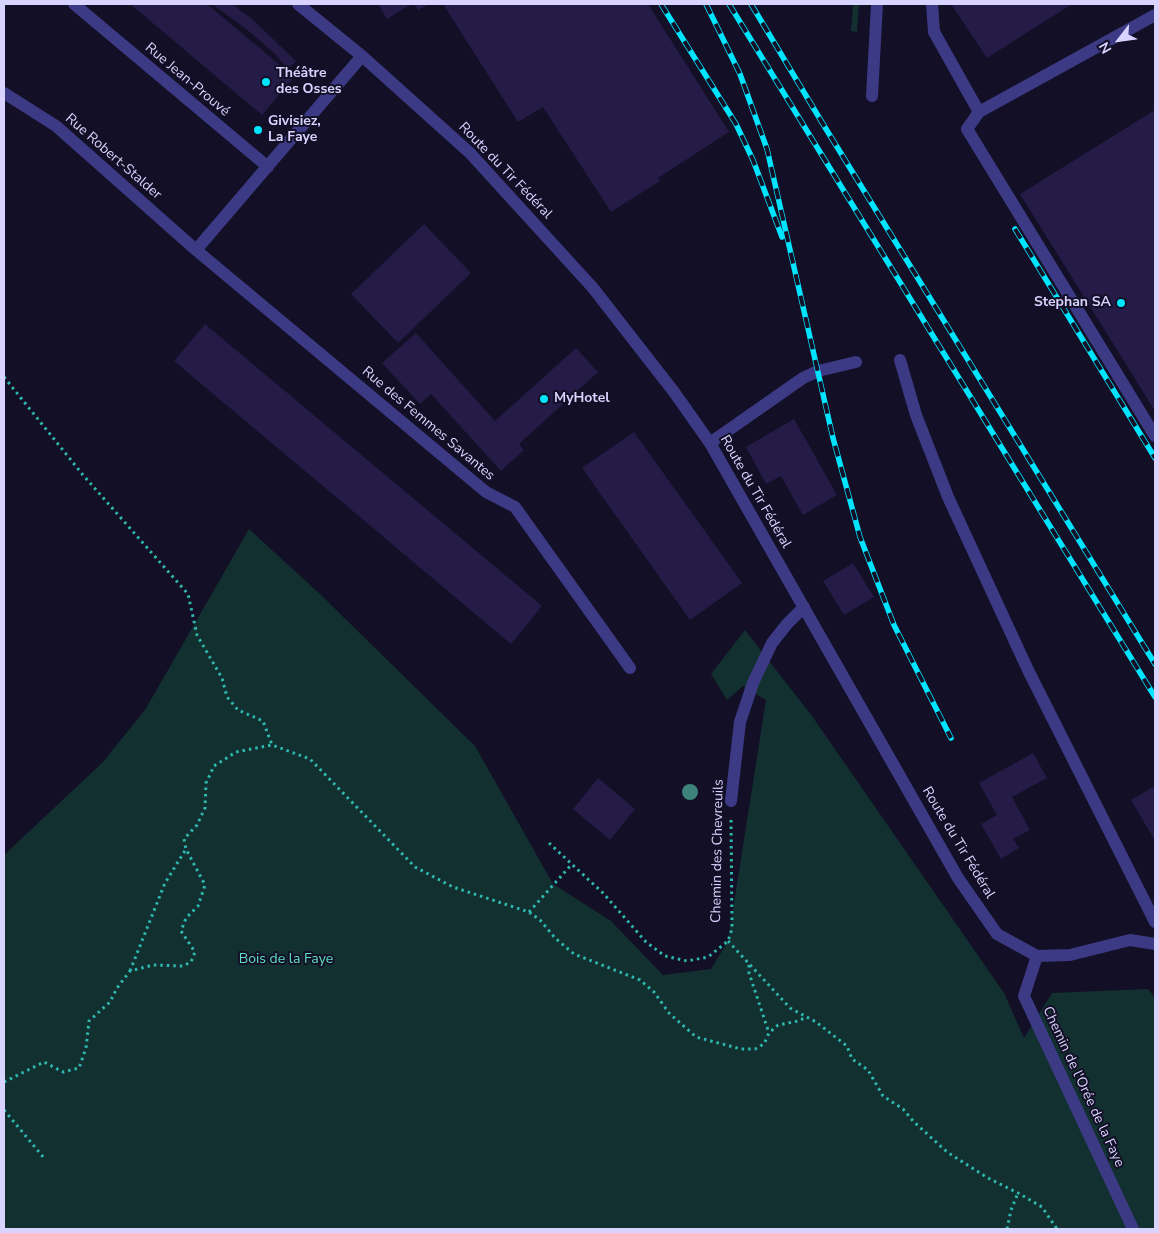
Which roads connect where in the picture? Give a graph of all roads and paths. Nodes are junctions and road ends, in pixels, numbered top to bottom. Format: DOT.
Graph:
graph roads {
  1 [pos="74,4"];
  2 [pos="298,4"];
  3 [pos="877,4"];
  4 [pos="932,4"];
  5 [pos="1155,15"];
  6 [pos="362,56"];
  7 [pos="4,93"];
  8 [pos="872,96"];
  9 [pos="980,112"];
  10 [pos="258,130"];
  11 [pos="262,134"];
  12 [pos="268,166"];
  13 [pos="196,250"];
  14 [pos="900,360"];
  15 [pos="856,362"];
  16 [pos="4,377"];
  17 [pos="1155,436"];
  18 [pos="710,443"];
  19 [pos="804,607"];
  20 [pos="630,668"];
  21 [pos="272,745"];
  22 [pos="731,801"];
  23 [pos="548,843"];
  24 [pos="186,849"];
  25 [pos="572,864"];
  26 [pos="529,912"];
  27 [pos="1155,922"];
  28 [pos="728,941"];
  29 [pos="1155,944"];
  30 [pos="1036,956"];
  31 [pos="750,964"];
  32 [pos="130,971"];
  33 [pos="807,1017"];
  34 [pos="769,1033"];
  35 [pos="4,1082"];
  36 [pos="4,1110"];
  37 [pos="44,1158"];
  38 [pos="1018,1193"];
  39 [pos="1007,1229"];
  40 [pos="1057,1229"];
  41 [pos="1133,1229"];
  1 -- 12 [label="street, Rue Jean-Prouvé"];
  2 -- 6 [label="street, Route du Tir Fédéral"];
  3 -- 8 [label="street"];
  4 -- 9 [label="street"];
  5 -- 9 [label="street"];
  6 -- 12 [label="street"];
  6 -- 18 [label="street, Route du Tir Fédéral"];
  7 -- 13 [label="street, Rue Robert-Stalder"];
  9 -- 17 [label="street"];
  10 -- 11 [label="path"];
  12 -- 13 [label="street"];
  13 -- 20 [label="street, Rue des Femmes Savantes"];
  14 -- 27 [label="street"];
  15 -- 18 [label="street"];
  16 -- 21 [label="path"];
  18 -- 19 [label="street, Route du Tir Fédéral"];
  19 -- 22 [label="street, Chemin des Chevreuils"];
  19 -- 30 [label="street, Route du Tir Fédéral"];
  21 -- 24 [label="path"];
  21 -- 26 [label="path"];
  22 -- 28 [label="path, Chemin des Chevreuils"];
  23 -- 25 [label="path, Chemin des Chevreuils"];
  24 -- 32 [label="path"];
  24 -- 32 [label="path"];
  25 -- 26 [label="path"];
  25 -- 28 [label="path, Chemin des Chevreuils"];
  26 -- 34 [label="path"];
  28 -- 31 [label="path"];
  29 -- 30 [label="street"];
  30 -- 41 [label="street, Chemin de l'Orée de la Faye"];
  31 -- 33 [label="path"];
  31 -- 34 [label="path"];
  32 -- 35 [label="path"];
  33 -- 34 [label="path"];
  33 -- 38 [label="path"];
  36 -- 37 [label="path"];
  38 -- 39 [label="path"];
  38 -- 40 [label="path"];
}
